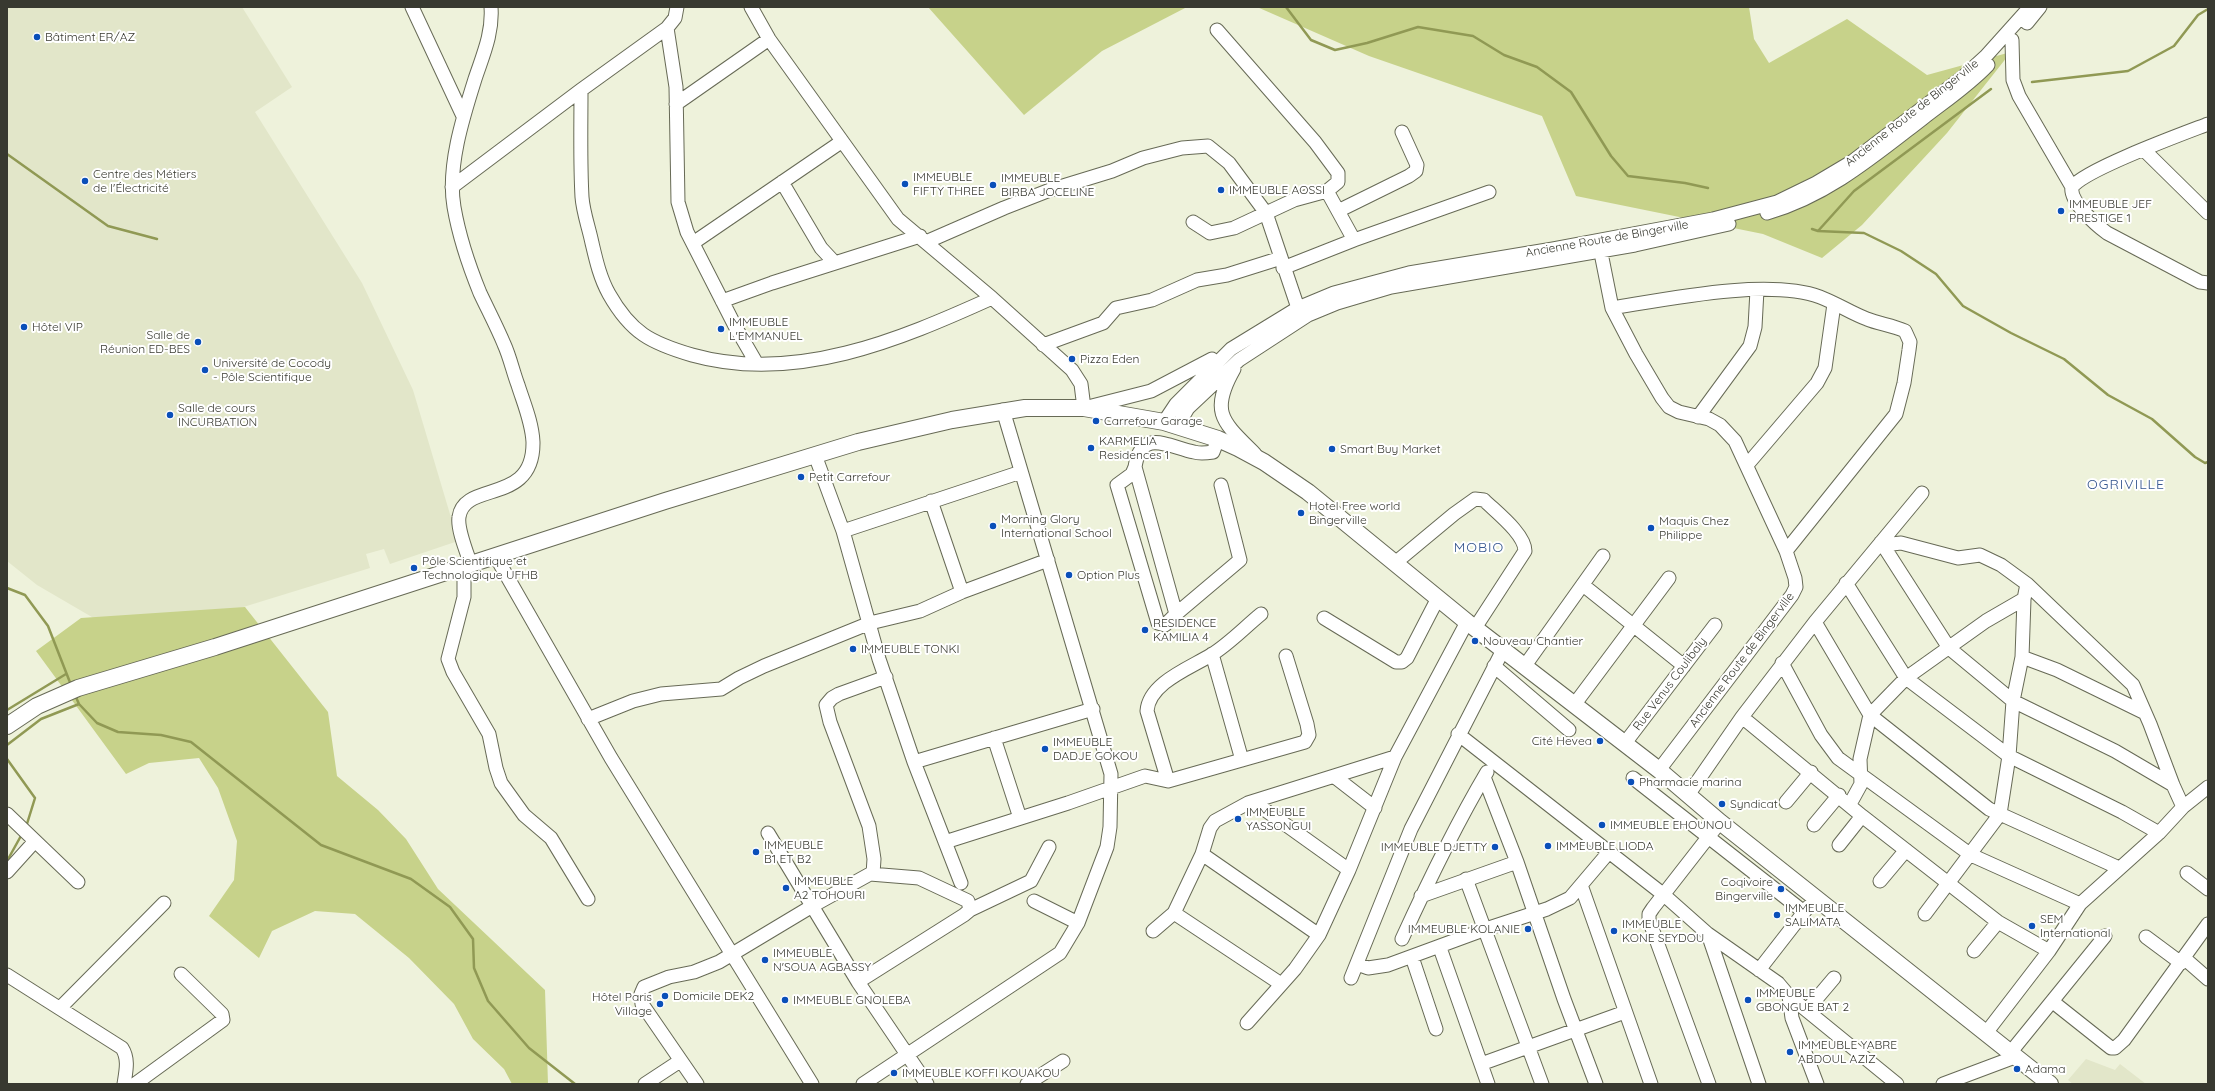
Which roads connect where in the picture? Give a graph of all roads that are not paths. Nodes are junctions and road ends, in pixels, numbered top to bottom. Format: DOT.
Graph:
graph roads {
  1 [pos="412,7"];
  2 [pos="491,7"];
  3 [pos="677,7"];
  4 [pos="751,7"];
  5 [pos="2030,7"];
  6 [pos="2040,7"];
  7 [pos="667,28"];
  8 [pos="1217,30"];
  9 [pos="769,39"];
  10 [pos="2012,40"];
  11 [pos="581,90"];
  12 [pos="676,104"];
  13 [pos="463,116"];
  14 [pos="2208,124"];
  15 [pos="1402,132"];
  16 [pos="841,142"];
  17 [pos="2144,150"];
  18 [pos="782,182"];
  19 [pos="2072,186"];
  20 [pos="452,187"];
  21 [pos="1327,191"];
  22 [pos="1489,192"];
  23 [pos="1338,211"];
  24 [pos="1266,213"];
  25 [pos="2208,213"];
  26 [pos="1193,222"];
  27 [pos="923,239"];
  28 [pos="1354,240"];
  29 [pos="693,243"];
  30 [pos="1600,246"];
  31 [pos="835,263"];
  32 [pos="1282,263"];
  33 [pos="2208,283"];
  34 [pos="1757,290"];
  35 [pos="992,298"];
  36 [pos="722,301"];
  37 [pos="1834,304"];
  38 [pos="1298,308"];
  39 [pos="1612,308"];
  40 [pos="1043,345"];
  41 [pos="1230,349"];
  42 [pos="1239,360"];
  43 [pos="757,364"];
  44 [pos="1084,408"];
  45 [pos="1003,410"];
  46 [pos="1698,417"];
  47 [pos="1171,424"];
  48 [pos="1218,439"];
  49 [pos="815,455"];
  50 [pos="1264,462"];
  51 [pos="1747,466"];
  52 [pos="1135,467"];
  53 [pos="1021,472"];
  54 [pos="1221,485"];
  55 [pos="1922,493"];
  56 [pos="931,501"];
  57 [pos="843,531"];
  58 [pos="1882,543"];
  59 [pos="1786,551"];
  60 [pos="1603,556"];
  61 [pos="496,557"];
  62 [pos="1048,560"];
  63 [pos="1395,563"];
  64 [pos="467,566"];
  65 [pos="1670,578"];
  66 [pos="1846,583"];
  67 [pos="2027,584"];
  68 [pos="1583,585"];
  69 [pos="962,592"];
  70 [pos="1438,598"];
  71 [pos="2024,599"];
  72 [pos="1176,614"];
  73 [pos="1261,614"];
  74 [pos="1324,618"];
  75 [pos="1814,622"];
  76 [pos="870,623"];
  77 [pos="1471,625"];
  78 [pos="1634,625"];
  79 [pos="1715,625"];
  80 [pos="1949,648"];
  81 [pos="1503,650"];
  82 [pos="1212,654"];
  83 [pos="1286,656"];
  84 [pos="2022,657"];
  85 [pos="1782,663"];
  86 [pos="1494,666"];
  87 [pos="1684,666"];
  88 [pos="1524,667"];
  89 [pos="886,677"];
  90 [pos="1906,678"];
  91 [pos="2013,701"];
  92 [pos="1574,705"];
  93 [pos="1094,709"];
  94 [pos="2145,712"];
  95 [pos="1870,715"];
  96 [pos="1742,717"];
  97 [pos="588,719"];
  98 [pos="7,726"];
  99 [pos="1569,730"];
  100 [pos="1458,734"];
  101 [pos="994,738"];
  102 [pos="1625,743"];
  103 [pos="2009,756"];
  104 [pos="1395,757"];
  105 [pos="1242,760"];
  106 [pos="914,762"];
  107 [pos="1494,762"];
  108 [pos="1659,770"];
  109 [pos="1812,772"];
  110 [pos="1859,772"];
  111 [pos="1335,777"];
  112 [pos="1484,777"];
  113 [pos="1633,778"];
  114 [pos="1168,781"];
  115 [pos="2173,785"];
  116 [pos="2208,787"];
  117 [pos="1112,788"];
  118 [pos="1688,795"];
  119 [pos="1839,795"];
  120 [pos="1254,802"];
  121 [pos="1786,802"];
  122 [pos="1850,804"];
  123 [pos="2184,807"];
  124 [pos="1375,808"];
  125 [pos="7,814"];
  126 [pos="2000,814"];
  127 [pos="1862,816"];
  128 [pos="1020,818"];
  129 [pos="1720,822"];
  130 [pos="1814,825"];
  131 [pos="768,833"];
  132 [pos="2159,833"];
  133 [pos="1708,838"];
  134 [pos="35,841"];
  135 [pos="945,842"];
  136 [pos="1839,845"];
  137 [pos="1049,847"];
  138 [pos="1906,850"];
  139 [pos="1609,852"];
  140 [pos="1202,854"];
  141 [pos="1971,855"];
  142 [pos="1517,862"];
  143 [pos="2119,868"];
  144 [pos="1349,870"];
  145 [pos="7,872"];
  146 [pos="2187,873"];
  147 [pos="873,874"];
  148 [pos="1466,879"];
  149 [pos="1880,881"];
  150 [pos="78,882"];
  151 [pos="961,883"];
  152 [pos="1949,883"];
  153 [pos="1581,885"];
  154 [pos="2208,889"];
  155 [pos="1664,894"];
  156 [pos="1421,896"];
  157 [pos="1816,897"];
  158 [pos="588,899"];
  159 [pos="1034,901"];
  160 [pos="164,903"];
  161 [pos="2080,904"];
  162 [pos="814,905"];
  163 [pos="970,910"];
  164 [pos="1534,912"];
  165 [pos="1804,912"];
  166 [pos="1174,913"];
  167 [pos="1925,914"];
  168 [pos="1998,922"];
  169 [pos="1078,924"];
  170 [pos="2208,924"];
  171 [pos="1486,929"];
  172 [pos="1153,932"];
  173 [pos="1708,934"];
  174 [pos="1319,935"];
  175 [pos="2105,936"];
  176 [pos="2146,937"];
  177 [pos="1402,939"];
  178 [pos="1440,948"];
  179 [pos="1974,951"];
  180 [pos="2049,951"];
  181 [pos="733,955"];
  182 [pos="1412,957"];
  183 [pos="2183,960"];
  184 [pos="1357,964"];
  185 [pos="1759,970"];
  186 [pos="181,974"];
  187 [pos="7,975"];
  188 [pos="1351,978"];
  189 [pos="1834,978"];
  190 [pos="2208,979"];
  191 [pos="858,982"];
  192 [pos="1281,984"];
  193 [pos="1789,996"];
  194 [pos="2053,1002"];
  195 [pos="60,1008"];
  196 [pos="1807,1010"];
  197 [pos="1625,1012"];
  198 [pos="1247,1023"];
  199 [pos="1436,1029"];
  200 [pos="1577,1030"];
  201 [pos="1986,1034"];
  202 [pos="1528,1046"];
  203 [pos="2012,1054"];
  204 [pos="908,1055"];
  205 [pos="680,1061"];
  206 [pos="1064,1061"];
  207 [pos="1481,1064"];
  208 [pos="124,1084"];
  209 [pos="135,1084"];
  210 [pos="646,1084"];
  211 [pos="697,1084"];
  212 [pos="812,1084"];
  213 [pos="863,1084"];
  214 [pos="927,1084"];
  215 [pos="1027,1084"];
  216 [pos="1488,1084"];
  217 [pos="1542,1084"];
  218 [pos="1596,1084"];
  219 [pos="1651,1084"];
  220 [pos="1709,1084"];
  221 [pos="1759,1084"];
  222 [pos="1817,1084"];
  223 [pos="1897,1084"];
  224 [pos="1943,1084"];
  225 [pos="2050,1084"];
  1 -- 13 [label="street"];
  2 -- 13 [label="street"];
  3 -- 7 [label="street"];
  4 -- 9 [label="street"];
  5 -- 30 [label="street, Ancienne Route de Bingerville"];
  6 -- 10 [label="street, Ancienne Route de Bingerville"];
  7 -- 11 [label="street"];
  7 -- 12 [label="street"];
  8 -- 21 [label="street"];
  9 -- 12 [label="street"];
  9 -- 16 [label="street"];
  10 -- 19 [label="street"];
  10 -- 30 [label="street, Ancienne Route de Bingerville"];
  11 -- 20 [label="street"];
  11 -- 43 [label="street"];
  12 -- 29 [label="street"];
  13 -- 20 [label="street"];
  14 -- 17 [label="street"];
  15 -- 23 [label="street"];
  16 -- 18 [label="street"];
  16 -- 27 [label="street"];
  17 -- 19 [label="street"];
  17 -- 25 [label="street"];
  18 -- 29 [label="street"];
  18 -- 31 [label="street"];
  19 -- 33 [label="street"];
  20 -- 64 [label="street"];
  21 -- 23 [label="street"];
  21 -- 24 [label="street"];
  22 -- 28 [label="street"];
  23 -- 28 [label="street"];
  24 -- 26 [label="street"];
  24 -- 27 [label="street"];
  24 -- 32 [label="street"];
  27 -- 31 [label="street"];
  27 -- 35 [label="street"];
  28 -- 32 [label="street"];
  29 -- 36 [label="street"];
  30 -- 38 [label="street, Ancienne Route de Bingerville"];
  30 -- 39 [label="street, Ancienne Route de Bingerville"];
  30 -- 42 [label="street, Ancienne Route de Bingerville"];
  31 -- 36 [label="street"];
  32 -- 38 [label="street"];
  32 -- 40 [label="street"];
  34 -- 37 [label="street"];
  34 -- 39 [label="street"];
  34 -- 46 [label="street"];
  35 -- 40 [label="street"];
  35 -- 43 [label="street"];
  36 -- 43 [label="street"];
  37 -- 51 [label="street"];
  37 -- 59 [label="street"];
  38 -- 41 [label="street, Ancienne Route de Bingerville"];
  39 -- 46 [label="street, Ancienne Route de Bingerville"];
  40 -- 44 [label="street"];
  41 -- 44 [label="street"];
  41 -- 47 [label="street, Ancienne Route de Bingerville"];
  42 -- 47 [label="street, Ancienne Route de Bingerville"];
  42 -- 50 [label="street"];
  44 -- 45 [label="main road"];
  44 -- 47 [label="main road"];
  45 -- 49 [label="main road"];
  45 -- 53 [label="street"];
  46 -- 51 [label="street, Ancienne Route de Bingerville"];
  47 -- 48 [label="main road"];
  48 -- 50 [label="main road"];
  48 -- 52 [label="street"];
  49 -- 57 [label="street"];
  49 -- 61 [label="main road"];
  50 -- 63 [label="main road"];
  51 -- 59 [label="street, Ancienne Route de Bingerville"];
  52 -- 72 [label="street"];
  52 -- 72 [label="street"];
  53 -- 56 [label="street"];
  53 -- 62 [label="street"];
  54 -- 72 [label="street"];
  55 -- 58 [label="street"];
  56 -- 57 [label="street"];
  56 -- 69 [label="street"];
  57 -- 76 [label="street"];
  58 -- 66 [label="street"];
  58 -- 67 [label="street"];
  58 -- 80 [label="street"];
  59 -- 108 [label="street, Ancienne Route de Bingerville"];
  60 -- 68 [label="street"];
  61 -- 64 [label="main road"];
  61 -- 97 [label="street"];
  62 -- 69 [label="street"];
  62 -- 93 [label="street"];
  63 -- 70 [label="main road"];
  63 -- 77 [label="street"];
  64 -- 98 [label="main road"];
  64 -- 158 [label="street"];
  65 -- 78 [label="street"];
  66 -- 75 [label="street"];
  66 -- 90 [label="street"];
  67 -- 71 [label="street"];
  67 -- 94 [label="street"];
  68 -- 78 [label="street"];
  68 -- 88 [label="street"];
  69 -- 76 [label="street"];
  70 -- 74 [label="street"];
  70 -- 77 [label="main road"];
  71 -- 80 [label="street"];
  71 -- 84 [label="street"];
  73 -- 82 [label="street"];
  75 -- 85 [label="street"];
  75 -- 95 [label="street"];
  76 -- 89 [label="street"];
  76 -- 97 [label="street"];
  77 -- 81 [label="main road"];
  77 -- 104 [label="street"];
  78 -- 87 [label="street"];
  78 -- 92 [label="street"];
  79 -- 87 [label="street, Rue Venus Coulibaly"];
  80 -- 90 [label="street"];
  80 -- 91 [label="street"];
  81 -- 86 [label="street"];
  81 -- 88 [label="main road"];
  82 -- 105 [label="street"];
  82 -- 114 [label="street"];
  83 -- 105 [label="street"];
  84 -- 91 [label="street"];
  84 -- 94 [label="street"];
  85 -- 96 [label="street"];
  85 -- 110 [label="street"];
  86 -- 99 [label="street"];
  86 -- 100 [label="street"];
  87 -- 102 [label="street, Rue Venus Coulibaly"];
  88 -- 92 [label="main road"];
  89 -- 106 [label="street"];
  89 -- 147 [label="street"];
  90 -- 95 [label="street"];
  90 -- 103 [label="street"];
  91 -- 103 [label="street"];
  91 -- 115 [label="street"];
  92 -- 102 [label="main road"];
  93 -- 101 [label="street"];
  93 -- 117 [label="street"];
  94 -- 115 [label="street"];
  95 -- 110 [label="street"];
  95 -- 126 [label="street"];
  96 -- 109 [label="street"];
  96 -- 118 [label="street"];
  97 -- 181 [label="street"];
  100 -- 107 [label="street"];
  100 -- 184 [label="street"];
  101 -- 106 [label="street"];
  101 -- 128 [label="street"];
  102 -- 108 [label="main road"];
  103 -- 126 [label="street"];
  103 -- 132 [label="street"];
  104 -- 111 [label="street"];
  104 -- 124 [label="street"];
  105 -- 114 [label="street"];
  106 -- 135 [label="street"];
  107 -- 112 [label="street"];
  107 -- 139 [label="street"];
  108 -- 118 [label="main road"];
  109 -- 119 [label="street"];
  109 -- 121 [label="street"];
  110 -- 122 [label="street"];
  110 -- 141 [label="street"];
  111 -- 120 [label="street"];
  111 -- 124 [label="street"];
  112 -- 142 [label="street"];
  112 -- 156 [label="street"];
  113 -- 133 [label="street"];
  114 -- 117 [label="street"];
  115 -- 123 [label="street"];
  116 -- 123 [label="street"];
  117 -- 128 [label="street"];
  117 -- 169 [label="street"];
  118 -- 129 [label="main road"];
  119 -- 122 [label="street"];
  119 -- 130 [label="street"];
  120 -- 140 [label="street"];
  120 -- 144 [label="street"];
  122 -- 127 [label="street"];
  123 -- 132 [label="street"];
  124 -- 144 [label="street"];
  125 -- 134 [label="street"];
  126 -- 141 [label="street"];
  126 -- 143 [label="street"];
  127 -- 136 [label="street"];
  127 -- 138 [label="street"];
  128 -- 135 [label="street"];
  129 -- 133 [label="street"];
  129 -- 157 [label="main road"];
  131 -- 162 [label="street"];
  132 -- 143 [label="street"];
  133 -- 155 [label="street"];
  133 -- 165 [label="street"];
  134 -- 145 [label="street"];
  134 -- 150 [label="street"];
  135 -- 151 [label="street"];
  137 -- 163 [label="street"];
  138 -- 149 [label="street"];
  138 -- 152 [label="street"];
  139 -- 153 [label="street"];
  139 -- 155 [label="street"];
  140 -- 166 [label="street"];
  140 -- 174 [label="street"];
  141 -- 152 [label="street"];
  141 -- 161 [label="street"];
  142 -- 148 [label="street"];
  142 -- 164 [label="street"];
  143 -- 161 [label="street"];
  144 -- 174 [label="street"];
  146 -- 154 [label="street"];
  147 -- 162 [label="street"];
  147 -- 163 [label="street"];
  148 -- 156 [label="street"];
  148 -- 171 [label="street"];
  152 -- 167 [label="street"];
  152 -- 168 [label="street"];
  153 -- 164 [label="street"];
  153 -- 197 [label="street"];
  155 -- 173 [label="street"];
  155 -- 220 [label="street"];
  156 -- 177 [label="street"];
  157 -- 165 [label="street"];
  157 -- 201 [label="main road"];
  159 -- 169 [label="street"];
  160 -- 195 [label="street"];
  161 -- 180 [label="street"];
  162 -- 181 [label="street"];
  162 -- 191 [label="street"];
  163 -- 191 [label="street"];
  164 -- 171 [label="street"];
  164 -- 200 [label="street"];
  165 -- 185 [label="street"];
  166 -- 172 [label="street"];
  166 -- 192 [label="street"];
  168 -- 179 [label="street"];
  168 -- 180 [label="street"];
  169 -- 204 [label="street"];
  170 -- 183 [label="street"];
  171 -- 178 [label="street"];
  171 -- 202 [label="street"];
  173 -- 185 [label="street"];
  173 -- 221 [label="street"];
  174 -- 192 [label="street"];
  175 -- 194 [label="street"];
  176 -- 183 [label="street"];
  178 -- 182 [label="street"];
  178 -- 207 [label="street"];
  180 -- 201 [label="street"];
  181 -- 205 [label="street"];
  181 -- 212 [label="street"];
  182 -- 184 [label="street"];
  182 -- 199 [label="street"];
  183 -- 190 [label="street"];
  183 -- 194 [label="street"];
  184 -- 188 [label="street"];
  185 -- 193 [label="street"];
  186 -- 209 [label="street"];
  187 -- 195 [label="street"];
  189 -- 196 [label="street"];
  191 -- 204 [label="street"];
  192 -- 198 [label="street"];
  193 -- 196 [label="street"];
  193 -- 222 [label="street"];
  194 -- 203 [label="street"];
  195 -- 208 [label="street"];
  196 -- 223 [label="street"];
  197 -- 200 [label="street"];
  197 -- 219 [label="street"];
  200 -- 202 [label="street"];
  200 -- 218 [label="street"];
  201 -- 203 [label="main road"];
  202 -- 207 [label="street"];
  202 -- 217 [label="street"];
  203 -- 224 [label="street"];
  203 -- 225 [label="main road"];
  204 -- 213 [label="street"];
  204 -- 214 [label="street"];
  205 -- 210 [label="street"];
  205 -- 211 [label="street"];
  206 -- 215 [label="street"];
  207 -- 216 [label="street"];
}
